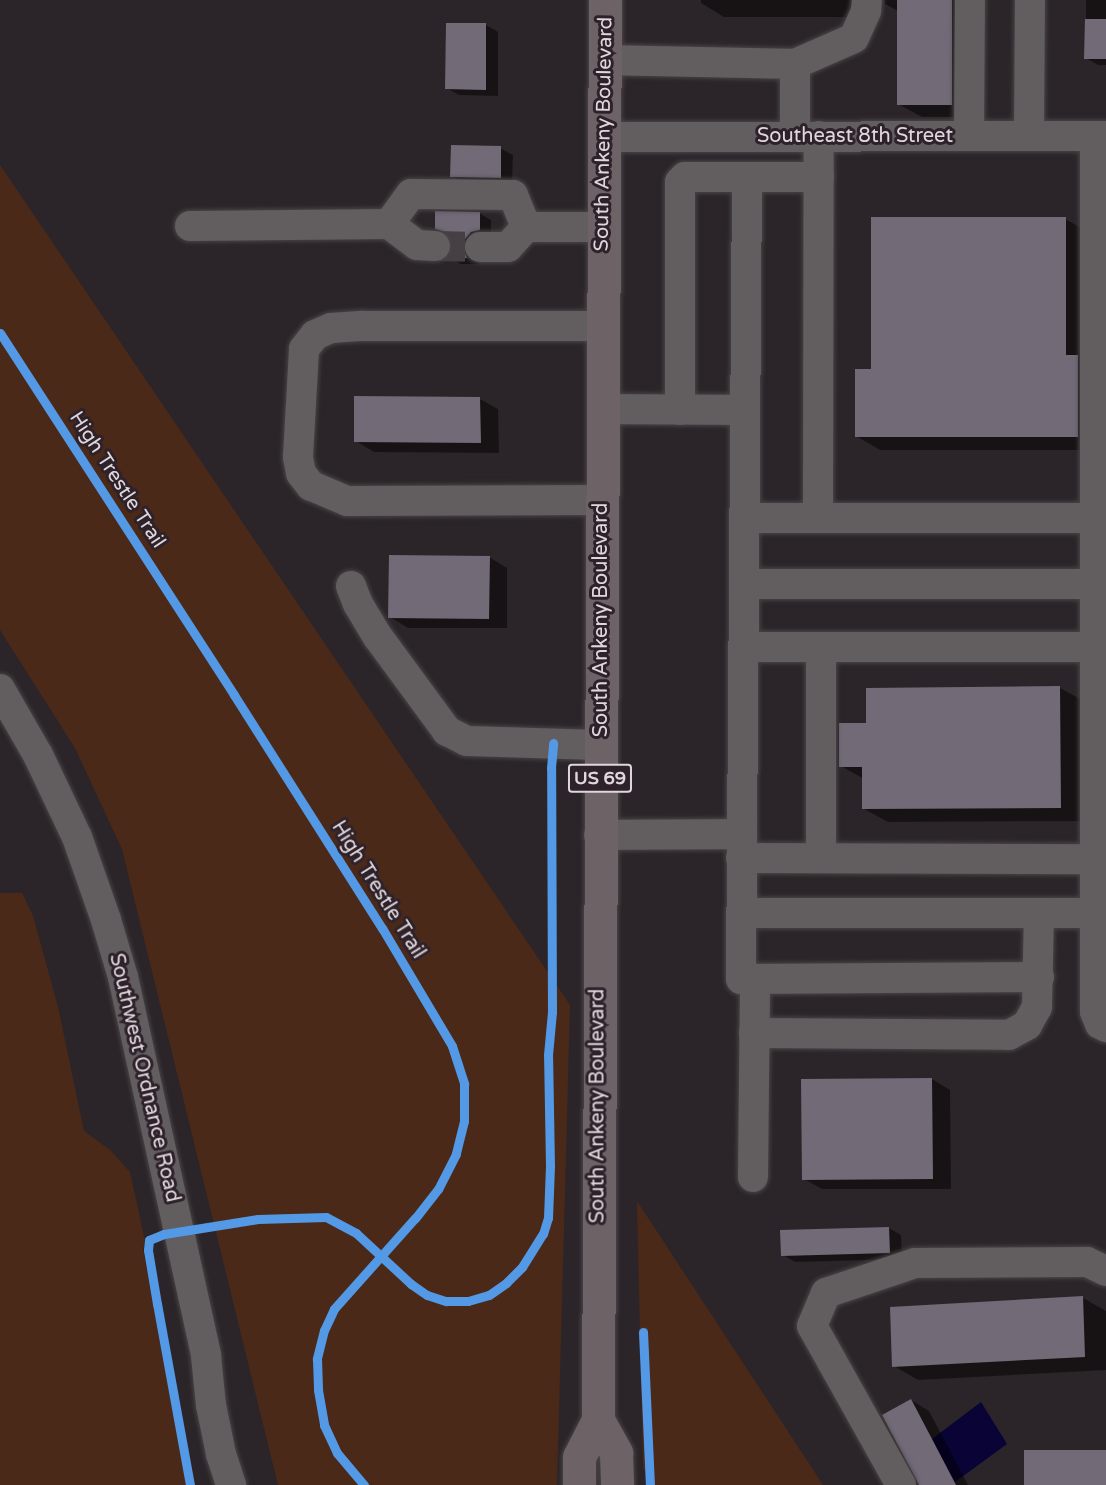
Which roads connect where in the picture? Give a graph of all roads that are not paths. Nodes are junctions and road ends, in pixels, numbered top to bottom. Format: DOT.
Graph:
graph roads {
  1 [pos="605,0"];
  2 [pos="867,0"];
  3 [pos="970,0"];
  4 [pos="1030,0"];
  5 [pos="605,60"];
  6 [pos="795,64"];
  7 [pos="969,135"];
  8 [pos="1029,135"];
  9 [pos="604,136"];
  10 [pos="807,136"];
  11 [pos="1101,136"];
  12 [pos="747,177"];
  13 [pos="819,177"];
  14 [pos="389,224"];
  15 [pos="190,226"];
  16 [pos="526,228"];
  17 [pos="603,228"];
  18 [pos="435,246"];
  19 [pos="480,247"];
  20 [pos="602,326"];
  21 [pos="602,410"];
  22 [pos="680,410"];
  23 [pos="745,410"];
  24 [pos="602,501"];
  25 [pos="744,518"];
  26 [pos="818,518"];
  27 [pos="1095,518"];
  28 [pos="744,584"];
  29 [pos="1095,584"];
  30 [pos="351,586"];
  31 [pos="743,646"];
  32 [pos="820,646"];
  33 [pos="1095,646"];
  34 [pos="0,689"];
  35 [pos="600,745"];
  36 [pos="599,835"];
  37 [pos="742,846"];
  38 [pos="820,858"];
  39 [pos="1095,859"];
  40 [pos="741,913"];
  41 [pos="1039,913"];
  42 [pos="1095,913"];
  43 [pos="1039,977"];
  44 [pos="755,979"];
  45 [pos="1106,1027"];
  46 [pos="754,1033"];
  47 [pos="753,1177"];
  48 [pos="1106,1271"];
  49 [pos="598,1419"];
  50 [pos="231,1485"];
  51 [pos="579,1485"];
  52 [pos="617,1485"];
  53 [pos="901,1485"];
  1 -- 5 [label="main road, South Ankeny Boulevard / US 69"];
  2 -- 6 [label="street"];
  3 -- 7 [label="street"];
  4 -- 8 [label="street"];
  5 -- 6 [label="street"];
  5 -- 9 [label="main road, South Ankeny Boulevard / US 69"];
  6 -- 10 [label="street"];
  7 -- 8 [label="street, Southeast 8th Street"];
  7 -- 10 [label="street, Southeast 8th Street"];
  8 -- 11 [label="street, Southeast 8th Street"];
  9 -- 10 [label="street, Southeast 8th Street"];
  9 -- 17 [label="main road, South Ankeny Boulevard / US 69"];
  10 -- 13 [label="street"];
  11 -- 27 [label="street"];
  12 -- 13 [label="street"];
  12 -- 22 [label="street"];
  12 -- 23 [label="street"];
  13 -- 26 [label="street"];
  14 -- 15 [label="street"];
  14 -- 16 [label="street"];
  14 -- 18 [label="street"];
  16 -- 17 [label="street"];
  16 -- 19 [label="street"];
  17 -- 20 [label="main road, South Ankeny Boulevard / US 69"];
  20 -- 21 [label="main road, South Ankeny Boulevard / US 69"];
  20 -- 24 [label="street"];
  21 -- 22 [label="street"];
  21 -- 24 [label="main road, South Ankeny Boulevard / US 69"];
  22 -- 23 [label="street"];
  23 -- 25 [label="street"];
  24 -- 35 [label="main road, South Ankeny Boulevard / US 69"];
  25 -- 26 [label="street"];
  25 -- 28 [label="street"];
  26 -- 27 [label="street"];
  27 -- 29 [label="street"];
  28 -- 29 [label="street"];
  28 -- 31 [label="street"];
  29 -- 33 [label="street"];
  30 -- 35 [label="street"];
  31 -- 32 [label="street"];
  31 -- 37 [label="street"];
  32 -- 33 [label="street"];
  32 -- 38 [label="street"];
  33 -- 39 [label="street"];
  34 -- 50 [label="street, Southwest Ordnance Road"];
  35 -- 36 [label="main road, South Ankeny Boulevard / US 69"];
  36 -- 37 [label="street"];
  36 -- 49 [label="main road, South Ankeny Boulevard / US 69"];
  37 -- 38 [label="street"];
  37 -- 40 [label="street"];
  38 -- 39 [label="street"];
  39 -- 42 [label="street"];
  40 -- 41 [label="street"];
  40 -- 44 [label="street"];
  41 -- 42 [label="street"];
  41 -- 43 [label="street"];
  42 -- 45 [label="street"];
  43 -- 44 [label="street"];
  43 -- 46 [label="street"];
  44 -- 46 [label="street"];
  46 -- 47 [label="street"];
  48 -- 53 [label="street"];
  49 -- 51 [label="main road, South Ankeny Boulevard / US 69"];
  49 -- 52 [label="main road, South Ankeny Boulevard / US 69"];
}
